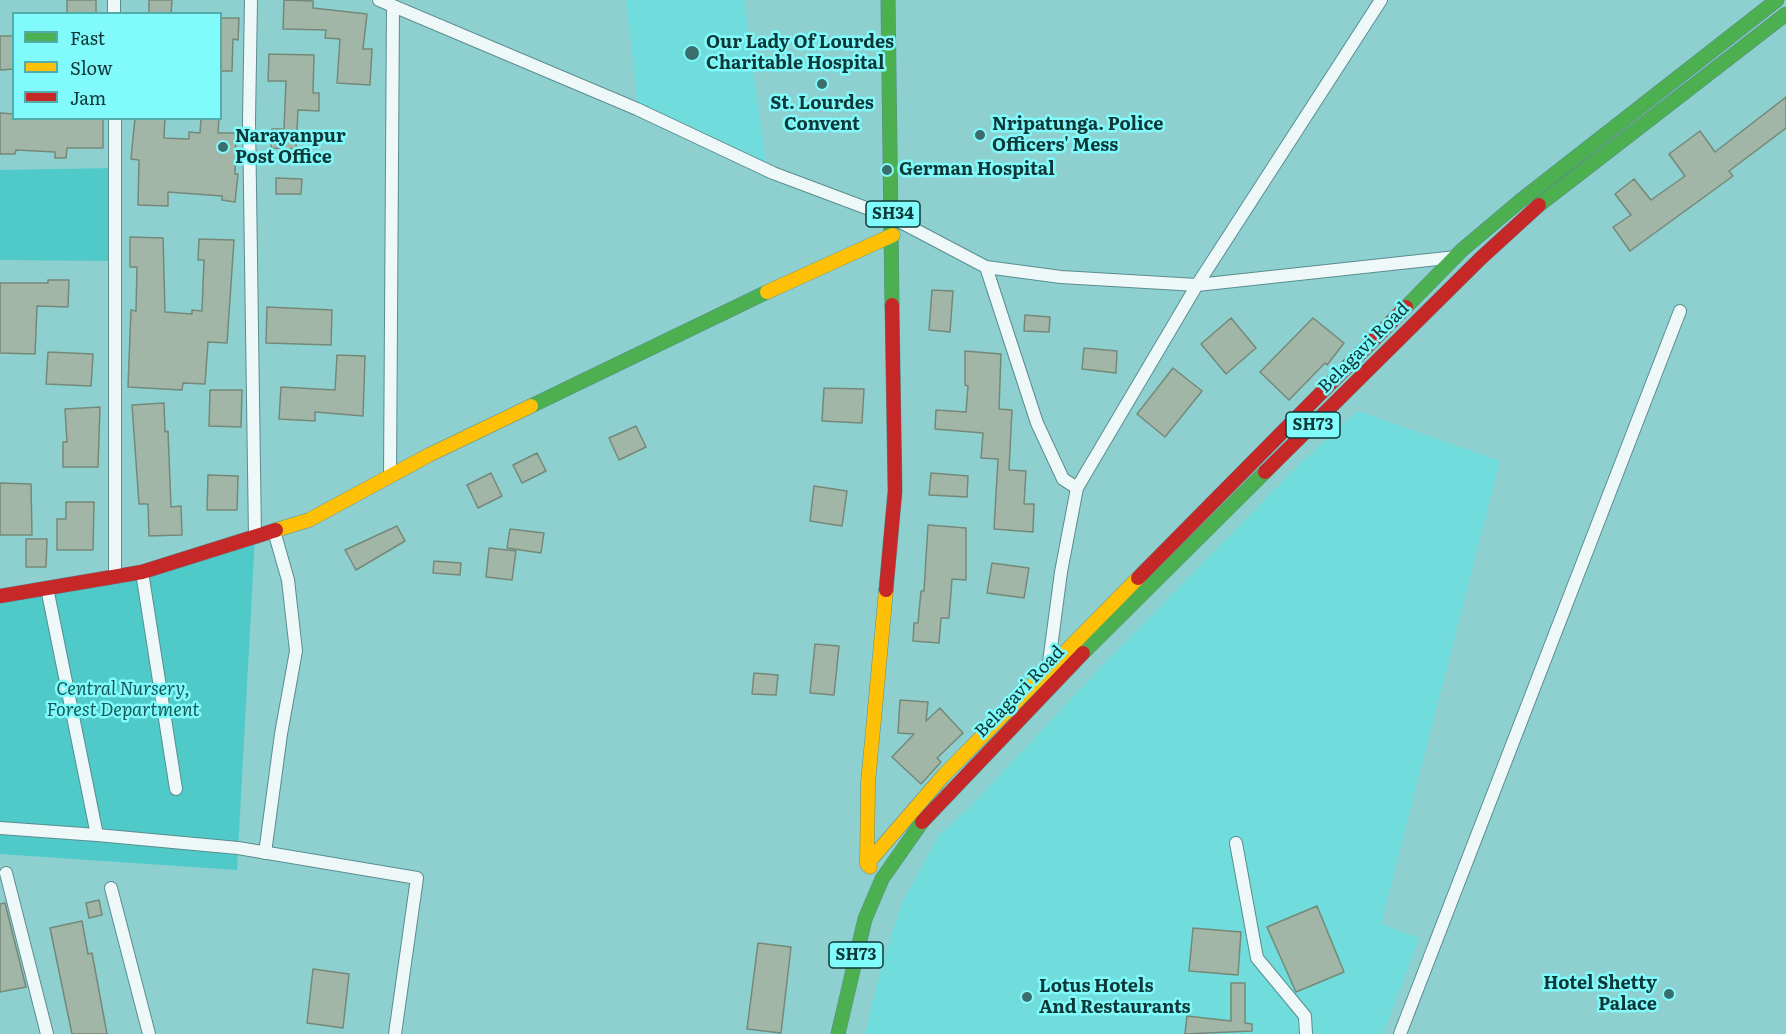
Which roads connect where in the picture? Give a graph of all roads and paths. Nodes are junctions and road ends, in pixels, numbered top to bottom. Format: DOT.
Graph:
graph roads {
  1 [pos="251,0"];
  2 [pos="379,0"];
  3 [pos="888,0"];
  4 [pos="1382,0"];
  5 [pos="1777,0"];
  6 [pos="393,6"];
  7 [pos="1786,14"];
  8 [pos="115,120"];
  9 [pos="893,218"];
  10 [pos="893,235"];
  11 [pos="1456,257"];
  12 [pos="986,267"];
  13 [pos="1197,285"];
  14 [pos="1680,311"];
  15 [pos="390,476"];
  16 [pos="1077,488"];
  17 [pos="274,531"];
  18 [pos="255,537"];
  19 [pos="141,572"];
  20 [pos="115,576"];
  21 [pos="47,588"];
  22 [pos="0,596"];
  23 [pos="1048,671"];
  24 [pos="176,789"];
  25 [pos="0,828"];
  26 [pos="97,835"];
  27 [pos="1236,843"];
  28 [pos="265,853"];
  29 [pos="867,864"];
  30 [pos="6,873"];
  31 [pos="882,879"];
  32 [pos="111,888"];
  33 [pos="47,1034"];
  34 [pos="149,1034"];
  35 [pos="395,1034"];
  36 [pos="838,1034"];
  37 [pos="1306,1034"];
  38 [pos="1400,1034"];
  1 -- 18 [label="street"];
  2 -- 6 [label="street"];
  3 -- 9 [label="main road, SH34"];
  4 -- 13 [label="street"];
  5 -- 11 [label="main road"];
  6 -- 9 [label="street"];
  6 -- 15 [label="street"];
  7 -- 31 [label="main road, Belagavi Road / SH73"];
  8 -- 20 [label="street"];
  9 -- 10 [label="main road, SH34"];
  9 -- 12 [label="street"];
  10 -- 15 [label="main road"];
  10 -- 29 [label="main road, SH34"];
  11 -- 13 [label="street"];
  11 -- 23 [label="main road"];
  12 -- 13 [label="street"];
  12 -- 16 [label="street"];
  13 -- 16 [label="street"];
  14 -- 38 [label="street"];
  15 -- 17 [label="main road"];
  16 -- 23 [label="street"];
  17 -- 18 [label="main road"];
  17 -- 28 [label="street"];
  18 -- 19 [label="main road"];
  19 -- 20 [label="main road"];
  19 -- 24 [label="street"];
  20 -- 21 [label="main road"];
  21 -- 22 [label="main road"];
  21 -- 26 [label="street"];
  23 -- 29 [label="main road"];
  25 -- 26 [label="street"];
  26 -- 28 [label="street"];
  27 -- 37 [label="street"];
  28 -- 35 [label="street"];
  29 -- 31 [label="main road"];
  30 -- 33 [label="street"];
  31 -- 36 [label="main road, SH73"];
  32 -- 34 [label="street"];
}
